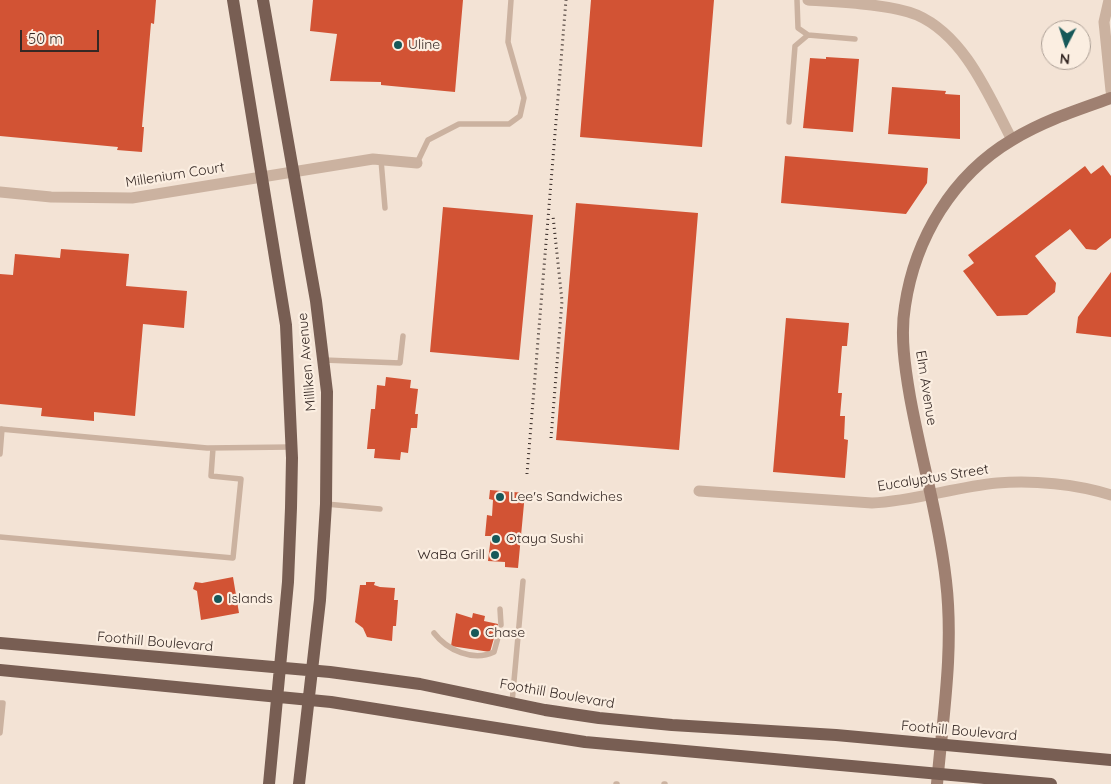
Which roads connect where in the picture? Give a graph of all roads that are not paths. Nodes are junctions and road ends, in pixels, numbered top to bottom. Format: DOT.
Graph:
graph roads {
  1 [pos="233,0"];
  2 [pos="263,0"];
  3 [pos="511,0"];
  4 [pos="797,0"];
  5 [pos="808,0"];
  6 [pos="1109,0"];
  7 [pos="808,36"];
  8 [pos="855,39"];
  9 [pos="1111,91"];
  10 [pos="1111,98"];
  11 [pos="789,122"];
  12 [pos="1012,140"];
  13 [pos="381,160"];
  14 [pos="417,163"];
  15 [pos="293,171"];
  16 [pos="261,176"];
  17 [pos="0,192"];
  18 [pos="385,208"];
  19 [pos="403,336"];
  20 [pos="323,360"];
  21 [pos="1,429"];
  22 [pos="291,447"];
  23 [pos="213,448"];
  24 [pos="0,454"];
  25 [pos="699,491"];
  26 [pos="930,494"];
  27 [pos="1111,495"];
  28 [pos="326,504"];
  29 [pos="380,509"];
  30 [pos="0,537"];
  31 [pos="522,582"];
  32 [pos="500,609"];
  33 [pos="500,625"];
  34 [pos="434,634"];
  35 [pos="499,634"];
  36 [pos="0,643"];
  37 [pos="280,667"];
  38 [pos="0,670"];
  39 [pos="313,670"];
  40 [pos="277,697"];
  41 [pos="308,699"];
  42 [pos="0,703"];
  43 [pos="512,703"];
  44 [pos="0,733"];
  45 [pos="941,744"];
  46 [pos="1111,760"];
  47 [pos="938,779"];
  48 [pos="269,784"];
  49 [pos="299,784"];
  50 [pos="1051,784"];
  1 -- 16 [label="main road, Milliken Avenue"];
  2 -- 15 [label="main road, Milliken Avenue"];
  3 -- 14 [label="lane"];
  4 -- 7 [label="lane"];
  5 -- 12 [label="street"];
  6 -- 9 [label="street"];
  7 -- 8 [label="lane"];
  7 -- 11 [label="lane"];
  10 -- 12 [label="street, Elm Avenue"];
  12 -- 26 [label="street, Elm Avenue"];
  13 -- 14 [label="street, Millenium Court"];
  13 -- 15 [label="street, Millenium Court"];
  13 -- 18 [label="lane"];
  15 -- 16 [label="street, Millenium Court"];
  15 -- 20 [label="main road, Milliken Avenue"];
  16 -- 17 [label="street, Millenium Court"];
  16 -- 22 [label="main road, Milliken Avenue"];
  19 -- 20 [label="lane"];
  20 -- 28 [label="main road, Milliken Avenue"];
  21 -- 23 [label="lane"];
  21 -- 24 [label="lane"];
  22 -- 23 [label="lane"];
  22 -- 37 [label="main road, Milliken Avenue"];
  23 -- 30 [label="lane"];
  25 -- 26 [label="street, Eucalyptus Street"];
  26 -- 27 [label="street, Eucalyptus Street"];
  26 -- 45 [label="street, Elm Avenue"];
  28 -- 29 [label="lane"];
  28 -- 39 [label="main road, Milliken Avenue"];
  31 -- 43 [label="lane"];
  32 -- 33 [label="lane"];
  34 -- 35 [label="lane"];
  36 -- 37 [label="main road, Foothill Boulevard"];
  37 -- 39 [label="main road, Foothill Boulevard"];
  37 -- 40 [label="main road, Milliken Avenue"];
  38 -- 40 [label="main road"];
  39 -- 41 [label="main road, Milliken Avenue"];
  39 -- 43 [label="main road, Foothill Boulevard"];
  40 -- 41 [label="main road"];
  40 -- 48 [label="main road, Milliken Avenue"];
  41 -- 47 [label="main road"];
  41 -- 49 [label="main road, Milliken Avenue"];
  42 -- 44 [label="lane"];
  43 -- 45 [label="main road, Foothill Boulevard"];
  45 -- 46 [label="main road, Foothill Boulevard"];
  45 -- 47 [label="street, Elm Avenue"];
  47 -- 50 [label="main road"];
}
